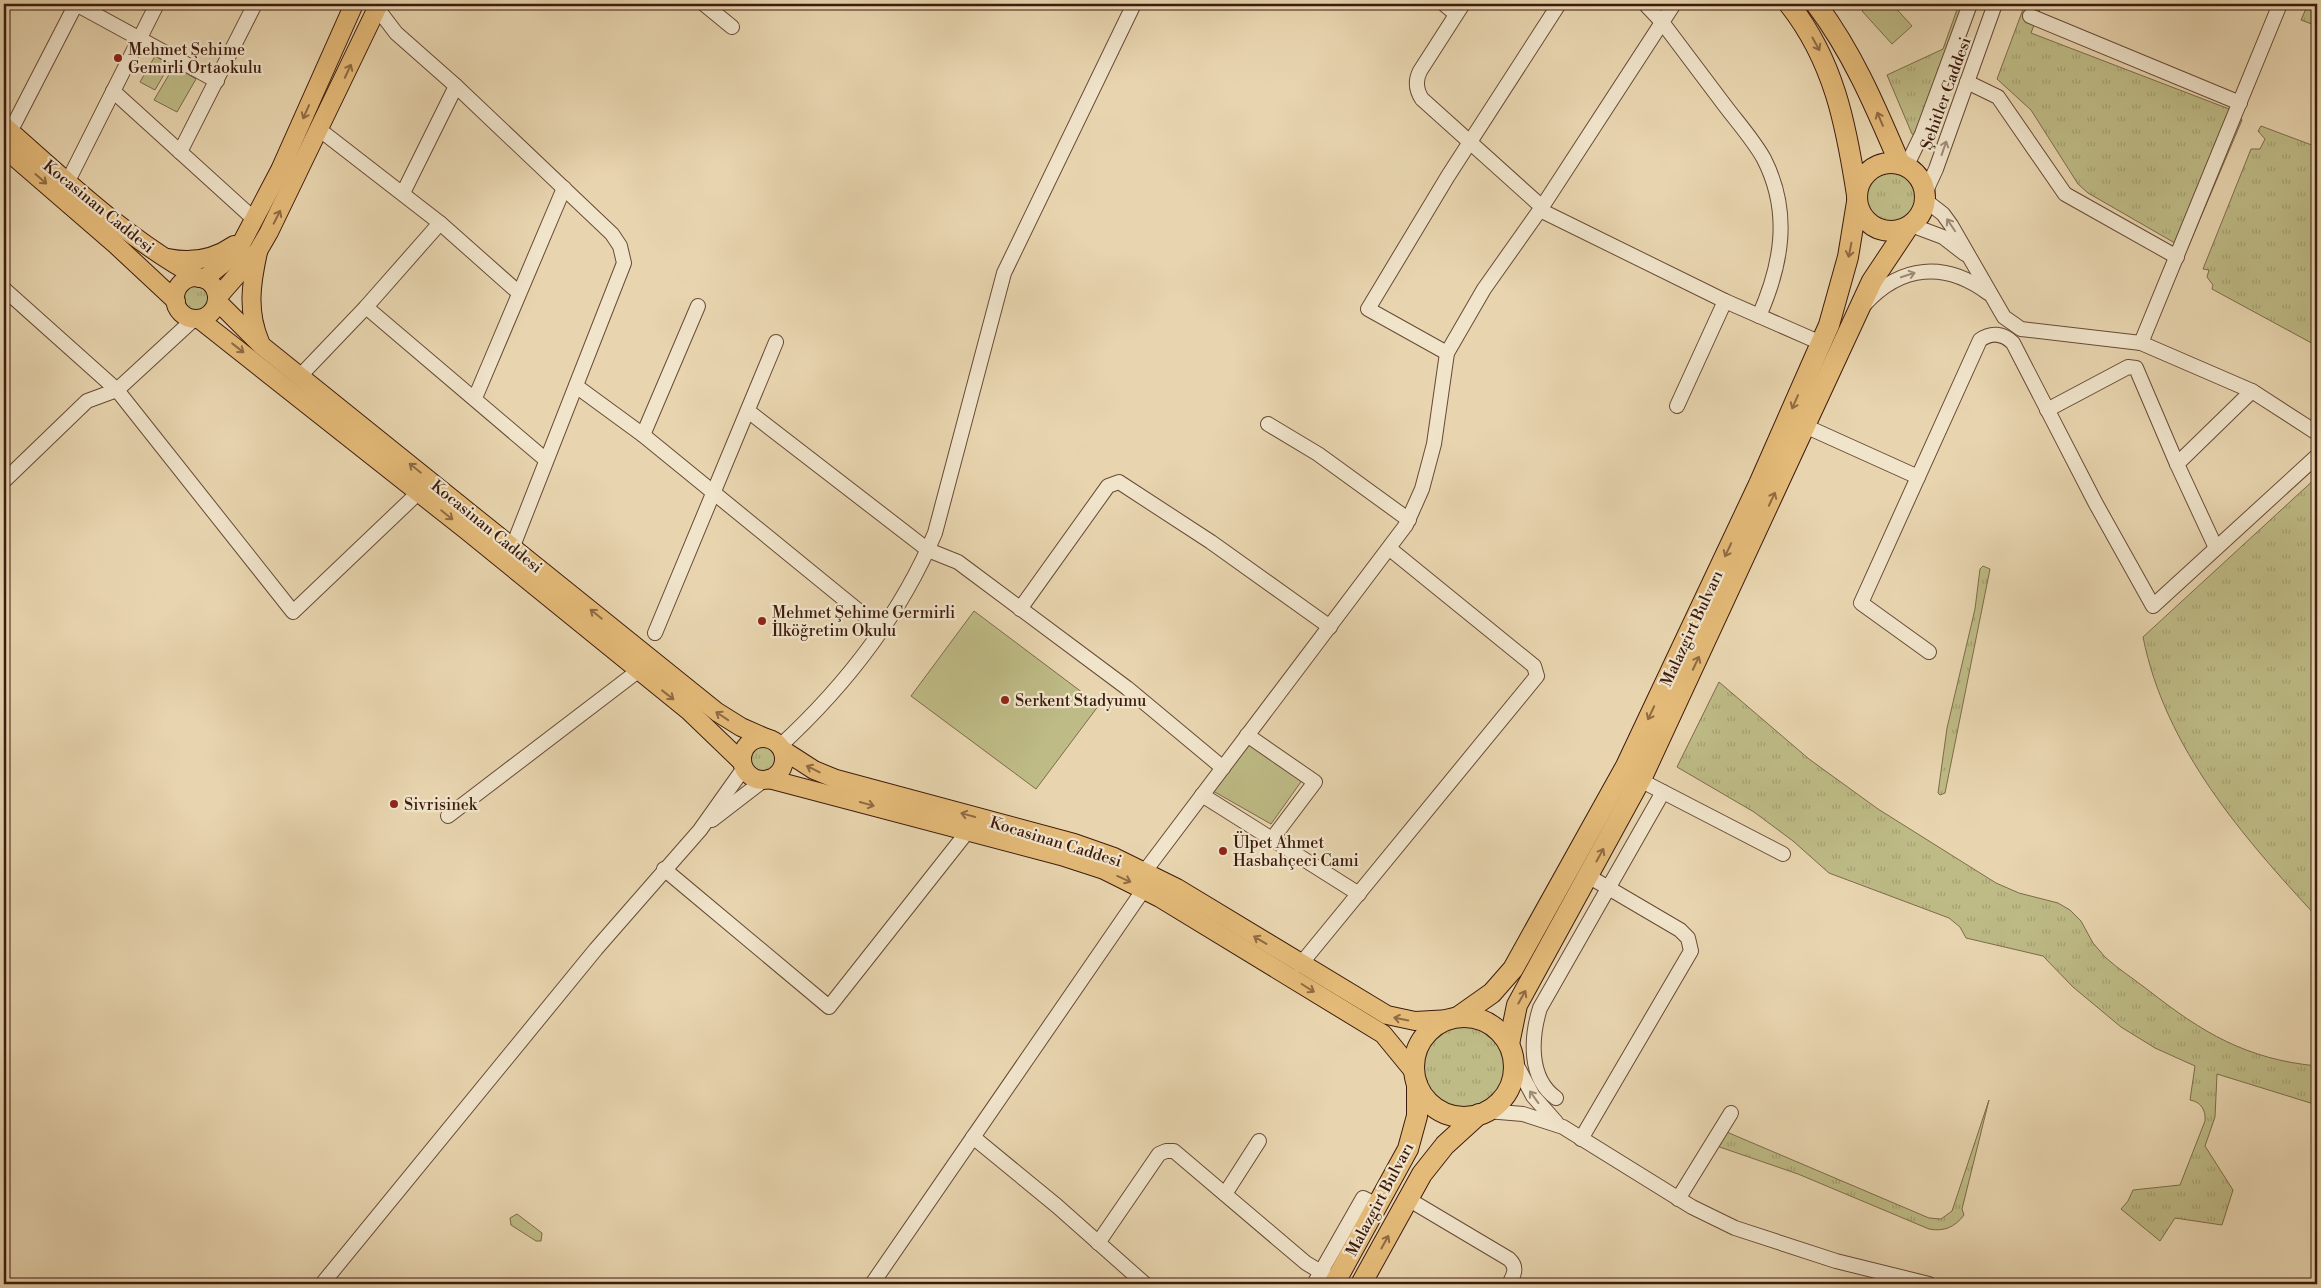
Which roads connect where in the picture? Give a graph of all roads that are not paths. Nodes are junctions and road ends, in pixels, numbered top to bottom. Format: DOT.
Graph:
graph roads {
  1 [pos="76,4"];
  2 [pos="157,4"];
  3 [pos="255,4"];
  4 [pos="355,4"];
  5 [pos="704,4"];
  6 [pos="1134,4"];
  7 [pos="1444,4"];
  8 [pos="1559,4"];
  9 [pos="1645,4"];
  10 [pos="1674,4"];
  11 [pos="1789,4"];
  12 [pos="1816,4"];
  13 [pos="1970,4"];
  14 [pos="1995,4"];
  15 [pos="2280,4"];
  16 [pos="378,6"];
  17 [pos="1459,9"];
  18 [pos="2030,16"];
  19 [pos="1662,22"];
  20 [pos="732,26"];
  21 [pos="140,38"];
  22 [pos="217,81"];
  23 [pos="1967,82"];
  24 [pos="456,86"];
  25 [pos="113,91"];
  26 [pos="2240,103"];
  27 [pos="320,130"];
  28 [pos="6,135"];
  29 [pos="1470,143"];
  30 [pos="180,152"];
  31 [pos="1903,165"];
  32 [pos="68,181"];
  33 [pos="564,188"];
  34 [pos="403,193"];
  35 [pos="1925,196"];
  36 [pos="1857,198"];
  37 [pos="1541,208"];
  38 [pos="254,219"];
  39 [pos="440,223"];
  40 [pos="1909,226"];
  41 [pos="246,235"];
  42 [pos="258,251"];
  43 [pos="161,256"];
  44 [pos="1969,257"];
  45 [pos="2177,257"];
  46 [pos="201,278"];
  47 [pos="4,289"];
  48 [pos="520,293"];
  49 [pos="1990,294"];
  50 [pos="217,300"];
  51 [pos="176,301"];
  52 [pos="1725,301"];
  53 [pos="698,306"];
  54 [pos="366,307"];
  55 [pos="1856,315"];
  56 [pos="1759,316"];
  57 [pos="196,319"];
  58 [pos="2010,322"];
  59 [pos="2001,335"];
  60 [pos="776,342"];
  61 [pos="1821,343"];
  62 [pos="2141,343"];
  63 [pos="261,345"];
  64 [pos="1447,353"];
  65 [pos="300,376"];
  66 [pos="576,386"];
  67 [pos="117,390"];
  68 [pos="2252,391"];
  69 [pos="475,398"];
  70 [pos="1677,406"];
  71 [pos="2047,410"];
  72 [pos="748,411"];
  73 [pos="1268,424"];
  74 [pos="1806,426"];
  75 [pos="2317,433"];
  76 [pos="643,434"];
  77 [pos="2317,456"];
  78 [pos="546,460"];
  79 [pos="2177,464"];
  80 [pos="1918,476"];
  81 [pos="4,481"];
  82 [pos="419,492"];
  83 [pos="714,493"];
  84 [pos="1409,520"];
  85 [pos="513,546"];
  86 [pos="2216,548"];
  87 [pos="1390,549"];
  88 [pos="928,550"];
  89 [pos="1020,609"];
  90 [pos="1330,627"];
  91 [pos="882,630"];
  92 [pos="655,634"];
  93 [pos="1929,652"];
  94 [pos="638,671"];
  95 [pos="1247,735"];
  96 [pos="776,745"];
  97 [pos="743,765"];
  98 [pos="1223,768"];
  99 [pos="766,780"];
  100 [pos="1640,780"];
  101 [pos="1663,792"];
  102 [pos="1202,795"];
  103 [pos="448,816"];
  104 [pos="700,830"];
  105 [pos="968,831"];
  106 [pos="1272,838"];
  107 [pos="1783,854"];
  108 [pos="664,869"];
  109 [pos="1588,876"];
  110 [pos="1145,880"];
  111 [pos="1607,888"];
  112 [pos="1359,894"];
  113 [pos="1300,965"];
  114 [pos="1454,1018"];
  115 [pos="1512,1052"];
  116 [pos="1416,1078"];
  117 [pos="1556,1098"];
  118 [pos="1483,1113"];
  119 [pos="1731,1113"];
  120 [pos="1563,1127"];
  121 [pos="973,1137"];
  122 [pos="1582,1139"];
  123 [pos="1259,1141"];
  124 [pos="1225,1194"];
  125 [pos="1408,1199"];
  126 [pos="1678,1199"];
  127 [pos="1098,1242"];
  128 [pos="1326,1281"];
  129 [pos="322,1284"];
  130 [pos="872,1284"];
  131 [pos="1145,1284"];
  132 [pos="1361,1284"];
  133 [pos="1509,1284"];
  134 [pos="1929,1284"];
  1 -- 21 [label="street"];
  1 -- 28 [label="street"];
  2 -- 21 [label="street"];
  3 -- 22 [label="street"];
  4 -- 16 [label="main road"];
  4 -- 38 [label="main road, one-way"];
  5 -- 20 [label="street"];
  6 -- 88 [label="street"];
  7 -- 17 [label="street"];
  8 -- 29 [label="street"];
  9 -- 19 [label="street"];
  10 -- 19 [label="street"];
  11 -- 36 [label="highway, one-way"];
  31 -- 12 [label="highway, one-way"];
  13 -- 31 [label="street, Şehitler Caddesi"];
  14 -- 23 [label="street, Şehitler Caddesi"];
  15 -- 26 [label="street"];
  16 -- 24 [label="street"];
  27 -- 16 [label="main road, one-way"];
  17 -- 29 [label="street"];
  18 -- 26 [label="street"];
  19 -- 37 [label="street"];
  19 -- 56 [label="street"];
  21 -- 22 [label="street"];
  21 -- 25 [label="street"];
  22 -- 30 [label="street"];
  35 -- 23 [label="street, Şehitler Caddesi, one-way"];
  23 -- 45 [label="street"];
  24 -- 33 [label="street"];
  24 -- 34 [label="street"];
  25 -- 30 [label="street"];
  25 -- 32 [label="street"];
  26 -- 45 [label="street"];
  27 -- 34 [label="street"];
  42 -- 27 [label="main road, one-way"];
  28 -- 32 [label="main road, Kocasinan Caddesi"];
  28 -- 51 [label="main road, Kocasinan Caddesi, one-way"];
  29 -- 37 [label="street"];
  29 -- 64 [label="street"];
  30 -- 38 [label="street"];
  31 -- 35 [label="highway"];
  31 -- 36 [label="highway"];
  32 -- 43 [label="main road, Kocasinan Caddesi"];
  33 -- 48 [label="street"];
  33 -- 66 [label="street"];
  34 -- 39 [label="street"];
  35 -- 40 [label="highway"];
  44 -- 35 [label="street, one-way"];
  36 -- 40 [label="highway"];
  36 -- 61 [label="highway, Malazgirt Bulvarı, one-way"];
  37 -- 52 [label="street"];
  37 -- 64 [label="street"];
  38 -- 41 [label="main road"];
  39 -- 48 [label="street"];
  39 -- 54 [label="street"];
  40 -- 44 [label="street"];
  40 -- 55 [label="highway, Malazgirt Bulvarı"];
  41 -- 43 [label="main road"];
  41 -- 46 [label="main road"];
  42 -- 50 [label="main road"];
  42 -- 63 [label="main road"];
  43 -- 46 [label="main road, Kocasinan Caddesi"];
  44 -- 49 [label="street"];
  45 -- 62 [label="street"];
  46 -- 50 [label="main road"];
  46 -- 51 [label="main road"];
  47 -- 67 [label="street"];
  48 -- 69 [label="street"];
  55 -- 49 [label="street, one-way"];
  49 -- 58 [label="street"];
  50 -- 57 [label="main road"];
  50 -- 63 [label="main road, Kocasinan Caddesi"];
  51 -- 57 [label="main road"];
  52 -- 56 [label="street"];
  52 -- 70 [label="street"];
  53 -- 76 [label="street"];
  54 -- 65 [label="street"];
  54 -- 69 [label="street"];
  55 -- 74 [label="highway, Malazgirt Bulvarı"];
  56 -- 61 [label="street"];
  57 -- 67 [label="street"];
  57 -- 82 [label="main road, Kocasinan Caddesi, one-way"];
  58 -- 59 [label="street"];
  58 -- 62 [label="street"];
  59 -- 71 [label="street"];
  59 -- 80 [label="street"];
  60 -- 72 [label="street"];
  61 -- 114 [label="highway, Malazgirt Bulvarı, one-way"];
  62 -- 68 [label="street"];
  63 -- 65 [label="main road, Kocasinan Caddesi"];
  64 -- 84 [label="street"];
  85 -- 65 [label="main road, Kocasinan Caddesi, one-way"];
  66 -- 76 [label="street"];
  66 -- 78 [label="street"];
  67 -- 81 [label="street"];
  67 -- 82 [label="street"];
  68 -- 75 [label="street"];
  68 -- 79 [label="street"];
  69 -- 78 [label="street"];
  71 -- 79 [label="street"];
  71 -- 86 [label="street"];
  72 -- 83 [label="street"];
  72 -- 88 [label="street"];
  73 -- 84 [label="street"];
  74 -- 80 [label="street"];
  100 -- 74 [label="highway, Malazgirt Bulvarı, one-way"];
  76 -- 83 [label="street"];
  77 -- 86 [label="street"];
  78 -- 85 [label="street"];
  79 -- 86 [label="street"];
  80 -- 93 [label="street"];
  82 -- 94 [label="main road, Kocasinan Caddesi, one-way"];
  83 -- 91 [label="street"];
  83 -- 92 [label="street"];
  84 -- 87 [label="street"];
  96 -- 85 [label="main road, Kocasinan Caddesi, one-way"];
  87 -- 90 [label="street"];
  87 -- 112 [label="street"];
  88 -- 89 [label="street"];
  88 -- 91 [label="street"];
  89 -- 90 [label="street"];
  89 -- 98 [label="street"];
  90 -- 95 [label="street"];
  91 -- 96 [label="street"];
  94 -- 97 [label="main road, Kocasinan Caddesi, one-way"];
  94 -- 103 [label="street"];
  95 -- 98 [label="street"];
  95 -- 106 [label="street"];
  96 -- 97 [label="main road"];
  96 -- 99 [label="main road"];
  110 -- 96 [label="main road, Kocasinan Caddesi, one-way"];
  97 -- 99 [label="main road"];
  97 -- 104 [label="street"];
  98 -- 102 [label="street"];
  99 -- 104 [label="street"];
  99 -- 105 [label="main road, Kocasinan Caddesi, one-way"];
  100 -- 101 [label="street"];
  109 -- 100 [label="highway, Malazgirt Bulvarı, one-way"];
  101 -- 107 [label="street"];
  101 -- 111 [label="street"];
  102 -- 106 [label="street"];
  102 -- 110 [label="street"];
  104 -- 108 [label="street"];
  105 -- 108 [label="street"];
  105 -- 110 [label="main road, Kocasinan Caddesi, one-way"];
  106 -- 112 [label="street"];
  108 -- 129 [label="street"];
  109 -- 111 [label="street"];
  115 -- 109 [label="highway, Malazgirt Bulvarı, one-way"];
  113 -- 110 [label="main road, Kocasinan Caddesi, one-way"];
  110 -- 116 [label="main road, Kocasinan Caddesi, one-way"];
  110 -- 121 [label="street"];
  111 -- 117 [label="street"];
  111 -- 122 [label="street"];
  112 -- 113 [label="street"];
  114 -- 113 [label="main road, Kocasinan Caddesi, one-way"];
  114 -- 115 [label="highway"];
  114 -- 116 [label="highway"];
  115 -- 118 [label="highway"];
  120 -- 115 [label="street, one-way"];
  116 -- 118 [label="highway"];
  116 -- 128 [label="highway, Malazgirt Bulvarı"];
  118 -- 120 [label="street"];
  118 -- 125 [label="highway, Malazgirt Bulvarı"];
  119 -- 126 [label="street"];
  120 -- 122 [label="street"];
  121 -- 127 [label="street"];
  121 -- 130 [label="street"];
  122 -- 126 [label="street"];
  123 -- 124 [label="street"];
  124 -- 127 [label="street"];
  124 -- 128 [label="street"];
  132 -- 125 [label="highway, Malazgirt Bulvarı, one-way"];
  125 -- 133 [label="street"];
  126 -- 134 [label="street"];
  127 -- 131 [label="street"];
}
